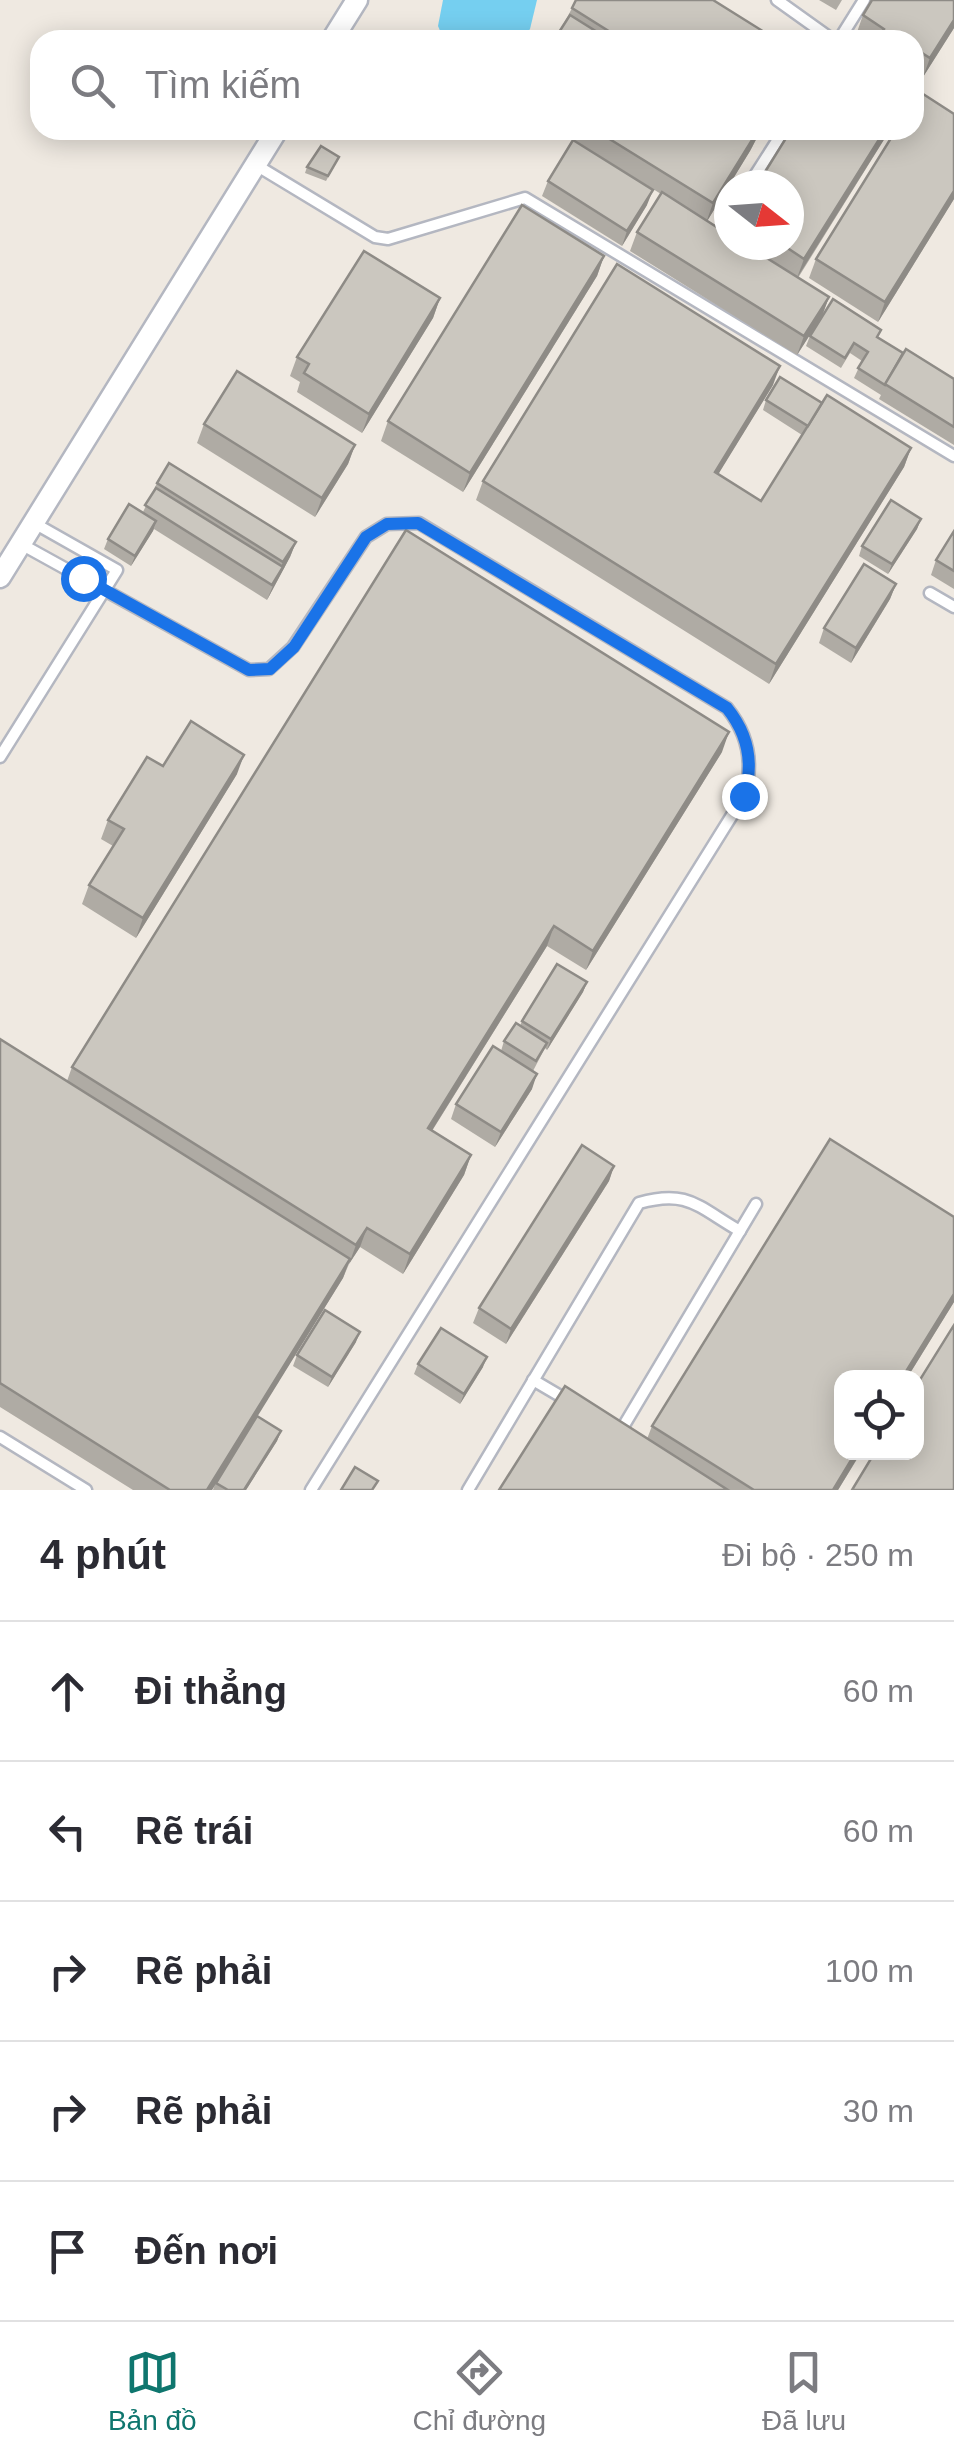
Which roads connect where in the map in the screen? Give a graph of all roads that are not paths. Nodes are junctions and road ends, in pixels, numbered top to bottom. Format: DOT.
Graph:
graph roads {
  1 [pos="357,0"];
  2 [pos="777,0"];
  3 [pos="864,0"];
  4 [pos="338,30"];
  5 [pos="821,30"];
  6 [pos="843,30"];
  7 [pos="270,140"];
  8 [pos="778,140"];
  9 [pos="255,164"];
  10 [pos="759,170"];
  11 [pos="954,456"];
  12 [pos="34,523"];
  13 [pos="21,544"];
  14 [pos="0,578"];
  15 [pos="104,590"];
  16 [pos="930,593"];
  17 [pos="954,607"];
  18 [pos="0,756"];
  19 [pos="756,1204"];
  20 [pos="740,1231"];
  21 [pos="533,1380"];
  22 [pos="577,1406"];
  23 [pos="606,1424"];
  24 [pos="0,1437"];
  25 [pos="86,1490"];
  26 [pos="311,1490"];
  27 [pos="468,1490"];
  1 -- 4 [label="street"];
  2 -- 5 [label="lane"];
  3 -- 6 [label="lane"];
  7 -- 9 [label="street"];
  8 -- 10 [label="lane"];
  9 -- 11 [label="lane"];
  9 -- 12 [label="street"];
  12 -- 13 [label="street"];
  12 -- 15 [label="lane"];
  13 -- 14 [label="street"];
  13 -- 15 [label="lane"];
  15 -- 18 [label="lane"];
  15 -- 26 [label="lane"];
  16 -- 17 [label="lane"];
  19 -- 20 [label="lane"];
  20 -- 21 [label="lane"];
  20 -- 23 [label="lane"];
  21 -- 22 [label="lane"];
  21 -- 27 [label="lane"];
  24 -- 25 [label="lane"];
}
